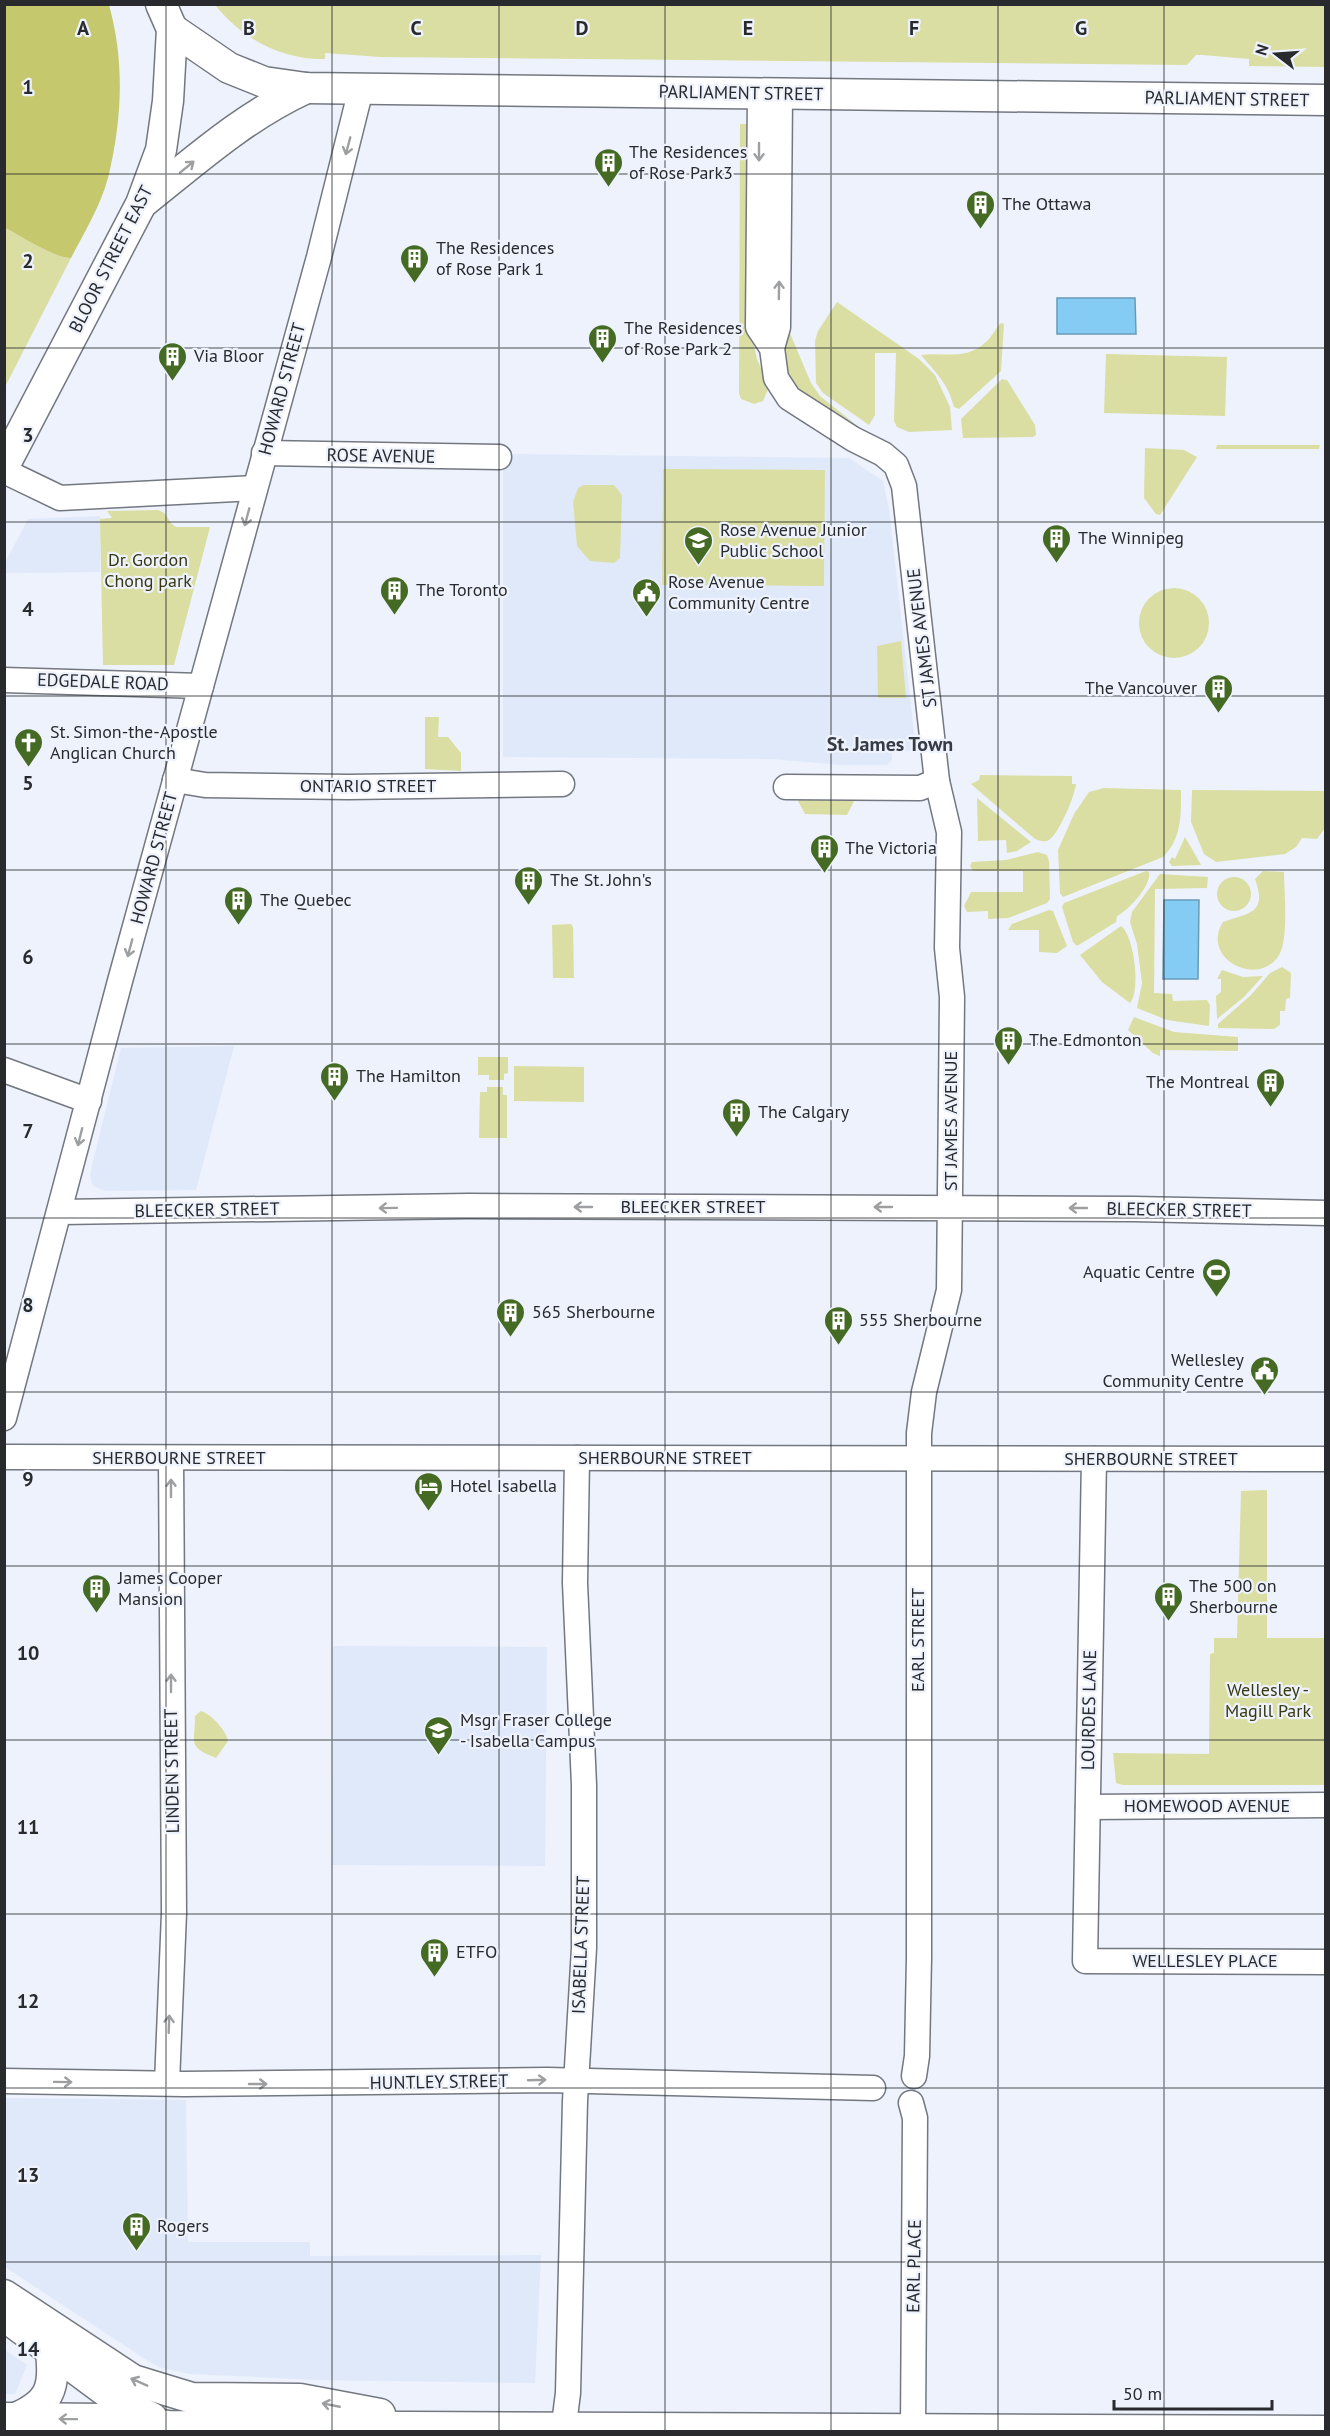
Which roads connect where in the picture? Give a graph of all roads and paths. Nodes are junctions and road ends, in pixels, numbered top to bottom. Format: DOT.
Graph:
graph roads {
  1 [pos="166,17"];
  2 [pos="306,88"];
  3 [pos="361,89"];
  4 [pos="770,94"];
  5 [pos="1326,100"];
  6 [pos="141,204"];
  7 [pos="264,453"];
  8 [pos="499,457"];
  9 [pos="4,466"];
  10 [pos="4,471"];
  11 [pos="255,488"];
  12 [pos="4,680"];
  13 [pos="201,686"];
  14 [pos="175,780"];
  15 [pos="937,781"];
  16 [pos="562,784"];
  17 [pos="786,787"];
  18 [pos="4,1070"];
  19 [pos="89,1101"];
  20 [pos="951,1208"];
  21 [pos="60,1212"];
  22 [pos="1326,1213"];
  23 [pos="4,1418"];
  24 [pos="4,1457"];
  25 [pos="171,1458"];
  26 [pos="577,1458"];
  27 [pos="920,1459"];
  28 [pos="1094,1459"];
  29 [pos="1326,1459"];
  30 [pos="1326,1805"];
  31 [pos="1088,1807"];
  32 [pos="1085,1961"];
  33 [pos="1326,1962"];
  34 [pos="914,2076"];
  35 [pos="576,2080"];
  36 [pos="4,2081"];
  37 [pos="167,2083"];
  38 [pos="873,2088"];
  39 [pos="911,2103"];
  40 [pos="4,2295"];
  41 [pos="4,2316"];
  42 [pos="51,2352"];
  43 [pos="10,2418"];
  44 [pos="451,2428"];
  45 [pos="164,2430"];
  46 [pos="564,2430"];
  47 [pos="913,2430"];
  48 [pos="1211,2431"];
  49 [pos="1326,2431"];
  1 -- 2 [label="main road, PARLIAMENT STREET"];
  1 -- 6 [label="main road, BLOOR STREET EAST"];
  2 -- 3 [label="main road, PARLIAMENT STREET"];
  6 -- 2 [label="main road, one-way"];
  3 -- 4 [label="main road, PARLIAMENT STREET"];
  3 -- 7 [label="street, HOWARD STREET, one-way"];
  4 -- 5 [label="main road, PARLIAMENT STREET"];
  4 -- 15 [label="street, ST JAMES AVENUE"];
  6 -- 9 [label="main road, BLOOR STREET EAST"];
  7 -- 8 [label="street, ROSE AVENUE"];
  7 -- 11 [label="street, HOWARD STREET"];
  10 -- 11 [label="street"];
  11 -- 13 [label="street, HOWARD STREET, one-way"];
  12 -- 13 [label="street, EDGEDALE ROAD"];
  13 -- 14 [label="street, HOWARD STREET"];
  14 -- 16 [label="street, ONTARIO STREET"];
  14 -- 19 [label="street, HOWARD STREET, one-way"];
  15 -- 17 [label="street"];
  15 -- 20 [label="street, ST JAMES AVENUE"];
  18 -- 19 [label="street"];
  19 -- 21 [label="street, HOWARD STREET, one-way"];
  20 -- 21 [label="street, BLEECKER STREET, one-way"];
  22 -- 20 [label="street, BLEECKER STREET, one-way"];
  20 -- 27 [label="street, EARL STREET"];
  21 -- 23 [label="street, HOWARD STREET"];
  24 -- 25 [label="street, SHERBOURNE STREET"];
  25 -- 26 [label="street, SHERBOURNE STREET"];
  37 -- 25 [label="street, LINDEN STREET, one-way"];
  26 -- 27 [label="street, SHERBOURNE STREET"];
  26 -- 35 [label="street, ISABELLA STREET"];
  27 -- 28 [label="street, SHERBOURNE STREET"];
  27 -- 34 [label="street, EARL STREET"];
  28 -- 29 [label="street, SHERBOURNE STREET"];
  28 -- 31 [label="street, LOURDES LANE"];
  30 -- 31 [label="street, HOMEWOOD AVENUE"];
  31 -- 32 [label="street, LOURDES LANE"];
  32 -- 33 [label="street, WELLESLEY PLACE"];
  37 -- 35 [label="street, HUNTLEY STREET, one-way"];
  35 -- 38 [label="street, HUNTLEY STREET"];
  35 -- 46 [label="street, ISABELLA STREET"];
  36 -- 37 [label="street, HUNTLEY STREET, one-way"];
  39 -- 47 [label="street, EARL PLACE"];
  44 -- 40 [label="main road, one-way"];
  41 -- 42 [label="main road"];
  42 -- 43 [label="main road"];
  42 -- 45 [label="main road"];
  45 -- 43 [label="main road, one-way"];
  44 -- 45 [label="main road"];
  44 -- 46 [label="main road"];
  46 -- 47 [label="main road"];
  47 -- 48 [label="main road"];
  48 -- 49 [label="main road"];
}
